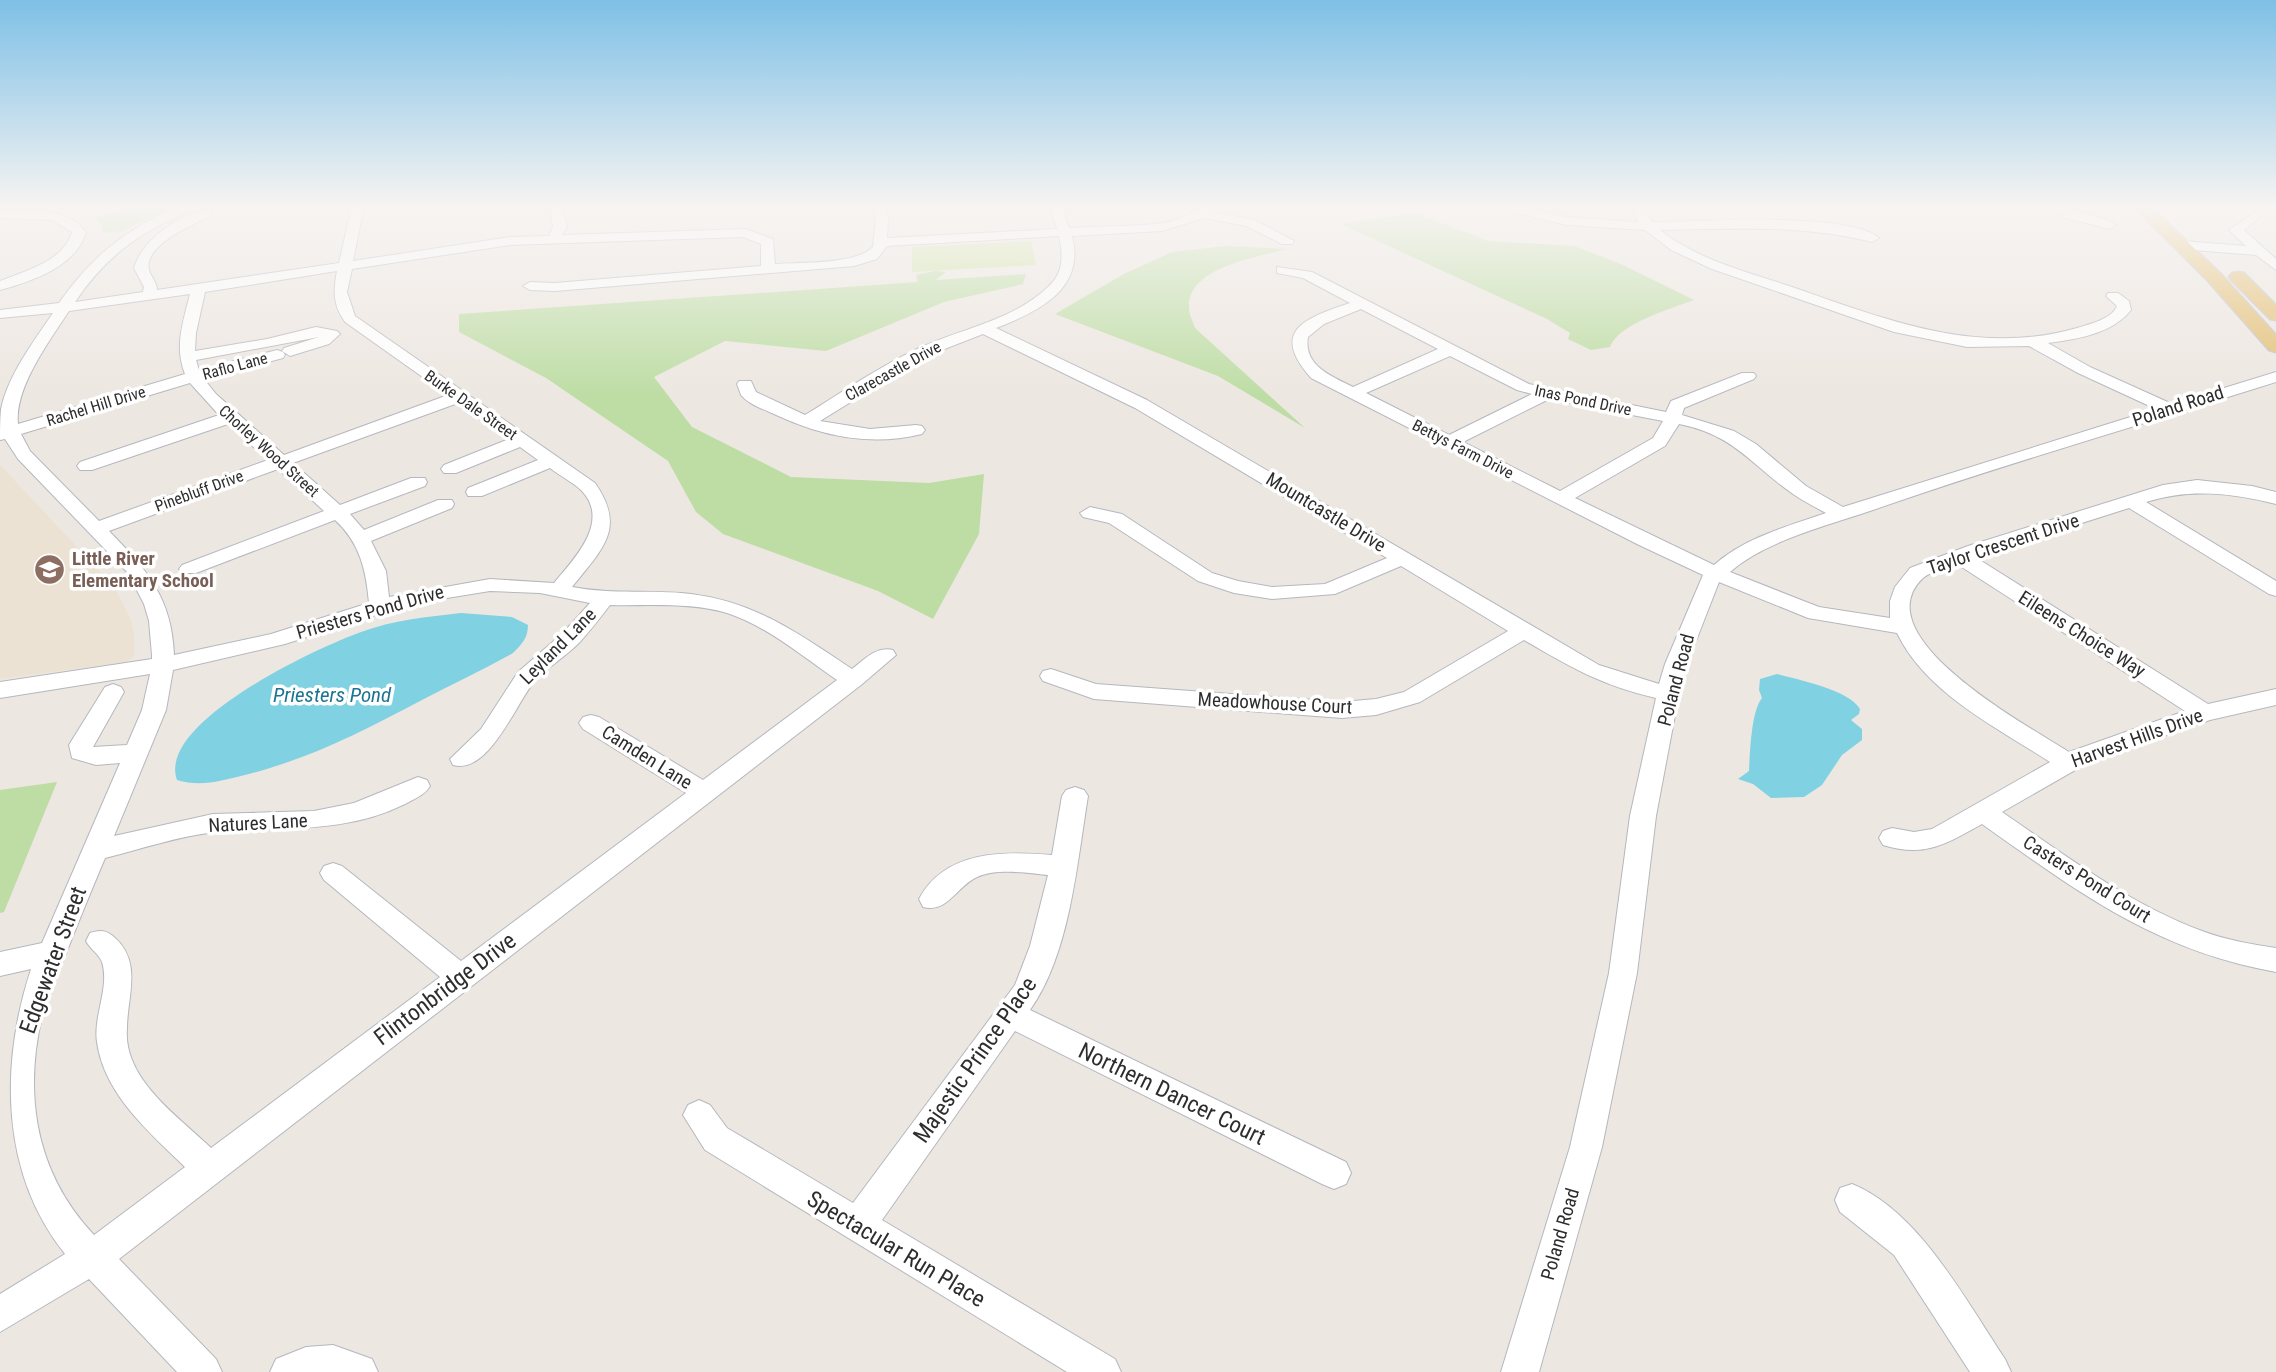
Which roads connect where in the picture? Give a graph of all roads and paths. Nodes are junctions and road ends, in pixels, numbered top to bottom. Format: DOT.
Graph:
graph roads {
  1 [pos="36,270"];
  2 [pos="91,270"];
  3 [pos="142,270"];
  4 [pos="318,270"];
  5 [pos="345,270"];
  6 [pos="777,270"];
  7 [pos="1067,270"];
  8 [pos="1282,270"];
  9 [pos="1730,270"];
  10 [pos="2206,270"];
  11 [pos="2231,270"];
  12 [pos="768,271"];
  13 [pos="0,286"];
  14 [pos="530,286"];
  15 [pos="199,288"];
  16 [pos="149,296"];
  17 [pos="2113,296"];
  18 [pos="1362,304"];
  19 [pos="65,307"];
  20 [pos="0,314"];
  21 [pos="2276,314"];
  22 [pos="358,326"];
  23 [pos="983,328"];
  24 [pos="2034,342"];
  25 [pos="2276,346"];
  26 [pos="276,347"];
  27 [pos="1450,350"];
  28 [pos="186,357"];
  29 [pos="1748,376"];
  30 [pos="192,377"];
  31 [pos="2276,377"];
  32 [pos="745,384"];
  33 [pos="1352,393"];
  34 [pos="1546,394"];
  35 [pos="459,397"];
  36 [pos="2170,409"];
  37 [pos="231,417"];
  38 [pos="1673,418"];
  39 [pos="804,423"];
  40 [pos="916,430"];
  41 [pos="5,434"];
  42 [pos="523,440"];
  43 [pos="1449,442"];
  44 [pos="552,461"];
  45 [pos="281,462"];
  46 [pos="86,466"];
  47 [pos="450,469"];
  48 [pos="418,482"];
  49 [pos="475,492"];
  50 [pos="1561,498"];
  51 [pos="2276,498"];
  52 [pos="2132,502"];
  53 [pos="445,504"];
  54 [pos="339,513"];
  55 [pos="1090,513"];
  56 [pos="1841,514"];
  57 [pos="96,529"];
  58 [pos="361,538"];
  59 [pos="1959,556"];
  60 [pos="1403,558"];
  61 [pos="189,569"];
  62 [pos="1715,573"];
  63 [pos="559,590"];
  64 [pos="2276,590"];
  65 [pos="604,598"];
  66 [pos="380,605"];
  67 [pos="1903,627"];
  68 [pos="1525,630"];
  69 [pos="885,655"];
  70 [pos="163,666"];
  71 [pos="1051,676"];
  72 [pos="853,680"];
  73 [pos="111,683"];
  74 [pos="0,690"];
  75 [pos="1668,694"];
  76 [pos="2276,697"];
  77 [pos="2205,713"];
  78 [pos="590,723"];
  79 [pos="137,752"];
  80 [pos="462,759"];
  81 [pos="2067,762"];
  82 [pos="418,786"];
  83 [pos="703,792"];
  84 [pos="1075,796"];
  85 [pos="1983,812"];
  86 [pos="1892,838"];
  87 [pos="95,850"];
  88 [pos="1063,866"];
  89 [pos="333,873"];
  90 [pos="933,899"];
  91 [pos="100,942"];
  92 [pos="52,952"];
  93 [pos="2276,960"];
  94 [pos="0,964"];
  95 [pos="461,977"];
  96 [pos="1011,1015"];
  97 [pos="699,1115"];
  98 [pos="210,1169"];
  99 [pos="1334,1173"];
  100 [pos="1852,1200"];
  101 [pos="857,1226"];
  102 [pos="93,1257"];
  103 [pos="0,1314"];
  104 [pos="202,1372"];
  105 [pos="289,1372"];
  106 [pos="359,1372"];
  107 [pos="1102,1372"];
  108 [pos="1520,1372"];
  109 [pos="1992,1372"];
  1 -- 13 [label="street"];
  2 -- 19 [label="street"];
  3 -- 16 [label="street"];
  4 -- 15 [label="street"];
  5 -- 22 [label="street, Burke Dale Street"];
  6 -- 12 [label="street"];
  7 -- 23 [label="street, Clarecastle Drive"];
  8 -- 18 [label="street, Inas Pond Drive"];
  9 -- 24 [label="street"];
  10 -- 25 [label="main road"];
  11 -- 21 [label="main road"];
  12 -- 14 [label="street"];
  15 -- 16 [label="street"];
  15 -- 28 [label="street, Chorley Wood Street"];
  16 -- 19 [label="street"];
  17 -- 24 [label="street"];
  18 -- 27 [label="street, Inas Pond Drive"];
  18 -- 33 [label="street, Bettys Farm Drive"];
  19 -- 20 [label="street"];
  19 -- 41 [label="street"];
  22 -- 26 [label="street, Raflo Lane"];
  22 -- 35 [label="street, Burke Dale Street"];
  23 -- 39 [label="street, Clarecastle Drive"];
  23 -- 60 [label="street, Mountcastle Drive"];
  24 -- 36 [label="street"];
  26 -- 28 [label="street"];
  26 -- 30 [label="street, Raflo Lane"];
  27 -- 33 [label="street"];
  27 -- 34 [label="street, Inas Pond Drive"];
  28 -- 30 [label="street, Chorley Wood Street"];
  29 -- 38 [label="street"];
  30 -- 37 [label="street, Chorley Wood Street"];
  30 -- 41 [label="street, Rachel Hill Drive"];
  31 -- 36 [label="street, Poland Road"];
  32 -- 39 [label="street"];
  33 -- 43 [label="street, Bettys Farm Drive"];
  34 -- 38 [label="street, Inas Pond Drive"];
  34 -- 43 [label="street"];
  35 -- 42 [label="street, Burke Dale Street"];
  35 -- 45 [label="street, Pinebluff Drive"];
  36 -- 56 [label="street, Poland Road"];
  37 -- 45 [label="street, Chorley Wood Street"];
  37 -- 46 [label="street"];
  38 -- 50 [label="street"];
  38 -- 56 [label="street, Inas Pond Drive"];
  39 -- 40 [label="street"];
  41 -- 57 [label="street, Edgewater Street"];
  42 -- 44 [label="street, Burke Dale Street"];
  42 -- 47 [label="street"];
  43 -- 50 [label="street, Bettys Farm Drive"];
  44 -- 49 [label="street"];
  44 -- 63 [label="street, Burke Dale Street"];
  45 -- 54 [label="street, Chorley Wood Street"];
  45 -- 57 [label="street, Pinebluff Drive"];
  48 -- 54 [label="street"];
  50 -- 62 [label="street, Bettys Farm Drive"];
  51 -- 52 [label="street, Taylor Crescent Drive"];
  52 -- 59 [label="street, Taylor Crescent Drive"];
  52 -- 64 [label="street"];
  53 -- 58 [label="street"];
  54 -- 58 [label="street, Chorley Wood Street"];
  54 -- 61 [label="street"];
  55 -- 60 [label="street"];
  56 -- 62 [label="street, Poland Road"];
  57 -- 70 [label="street, Edgewater Street"];
  58 -- 66 [label="street, Chorley Wood Street"];
  59 -- 67 [label="street, Taylor Crescent Drive"];
  59 -- 77 [label="street, Eileens Choice Way"];
  60 -- 68 [label="street, Mountcastle Drive"];
  62 -- 67 [label="street, Bettys Farm Drive"];
  62 -- 75 [label="street, Poland Road"];
  63 -- 65 [label="street, Priesters Pond Drive"];
  63 -- 66 [label="street, Priesters Pond Drive"];
  65 -- 72 [label="street, Priesters Pond Drive"];
  65 -- 80 [label="street, Leyland Lane"];
  66 -- 70 [label="street, Priesters Pond Drive"];
  67 -- 81 [label="street"];
  68 -- 71 [label="street, Meadowhouse Court"];
  68 -- 75 [label="street, Mountcastle Drive"];
  69 -- 72 [label="street, Flintonbridge Drive"];
  70 -- 73 [label="street"];
  70 -- 79 [label="street, Edgewater Street"];
  72 -- 83 [label="street, Flintonbridge Drive"];
  73 -- 74 [label="street"];
  73 -- 79 [label="street"];
  75 -- 108 [label="street, Poland Road"];
  76 -- 77 [label="street, Harvest Hills Drive"];
  77 -- 81 [label="street, Harvest Hills Drive"];
  78 -- 83 [label="street, Camden Lane"];
  79 -- 87 [label="street, Edgewater Street"];
  81 -- 85 [label="street, Harvest Hills Drive"];
  82 -- 87 [label="street, Natures Lane"];
  83 -- 95 [label="street, Flintonbridge Drive"];
  84 -- 88 [label="street, Majestic Prince Place"];
  85 -- 86 [label="street, Harvest Hills Drive"];
  85 -- 93 [label="street, Casters Pond Court"];
  87 -- 92 [label="street, Edgewater Street"];
  88 -- 90 [label="street"];
  88 -- 96 [label="street, Majestic Prince Place"];
  89 -- 95 [label="street"];
  91 -- 98 [label="street"];
  92 -- 94 [label="street"];
  92 -- 102 [label="street, Edgewater Street"];
  95 -- 98 [label="street, Flintonbridge Drive"];
  96 -- 99 [label="street, Northern Dancer Court"];
  96 -- 101 [label="street, Majestic Prince Place"];
  97 -- 101 [label="street, Spectacular Run Place"];
  98 -- 102 [label="street, Flintonbridge Drive"];
  100 -- 109 [label="street"];
  101 -- 107 [label="street, Spectacular Run Place"];
  102 -- 103 [label="street, Flintonbridge Drive"];
  102 -- 104 [label="street, Edgewater Street"];
  105 -- 106 [label="street"];
}
